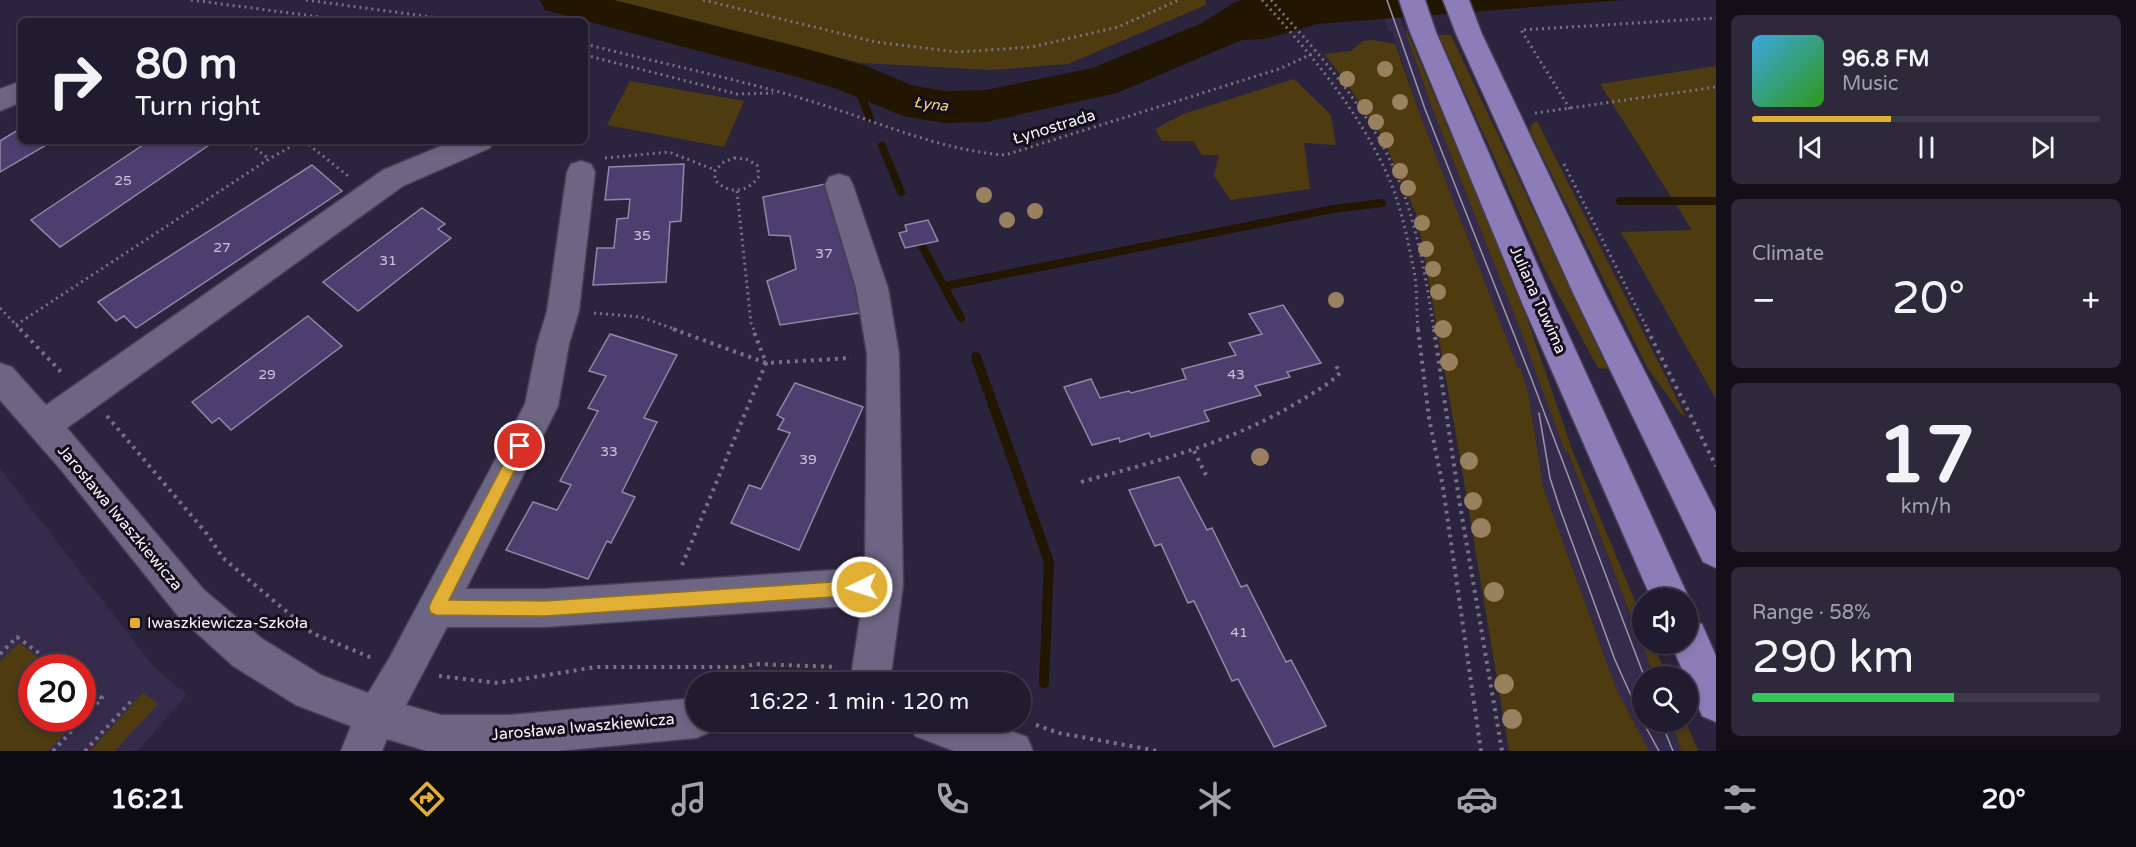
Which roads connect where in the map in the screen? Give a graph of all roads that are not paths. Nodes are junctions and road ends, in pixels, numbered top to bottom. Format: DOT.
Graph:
graph roads {
  1 [pos="1412,0"];
  2 [pos="1456,0"];
  3 [pos="18,92"];
  4 [pos="0,101"];
  5 [pos="473,144"];
  6 [pos="581,171"];
  7 [pos="839,184"];
  8 [pos="0,376"];
  9 [pos="44,426"];
  10 [pos="1716,550"];
  11 [pos="884,585"];
  12 [pos="1666,588"];
  13 [pos="436,608"];
  14 [pos="1695,654"];
  15 [pos="873,672"];
  16 [pos="1716,702"];
  17 [pos="686,718"];
  18 [pos="991,732"];
  19 [pos="369,734"];
  20 [pos="1022,737"];
  1 -- 12 [label="main road, Juliana Tuwima"];
  2 -- 10 [label="main road"];
  3 -- 4 [label="street"];
  5 -- 9 [label="street"];
  6 -- 13 [label="street"];
  7 -- 11 [label="street"];
  8 -- 9 [label="street, Jarosława Iwaszkiewicza"];
  9 -- 19 [label="street, Jarosława Iwaszkiewicza"];
  11 -- 13 [label="street"];
  11 -- 15 [label="street"];
  13 -- 19 [label="street"];
  14 -- 16 [label="main road"];
  17 -- 19 [label="street, Jarosława Iwaszkiewicza"];
  18 -- 20 [label="street"];
}
